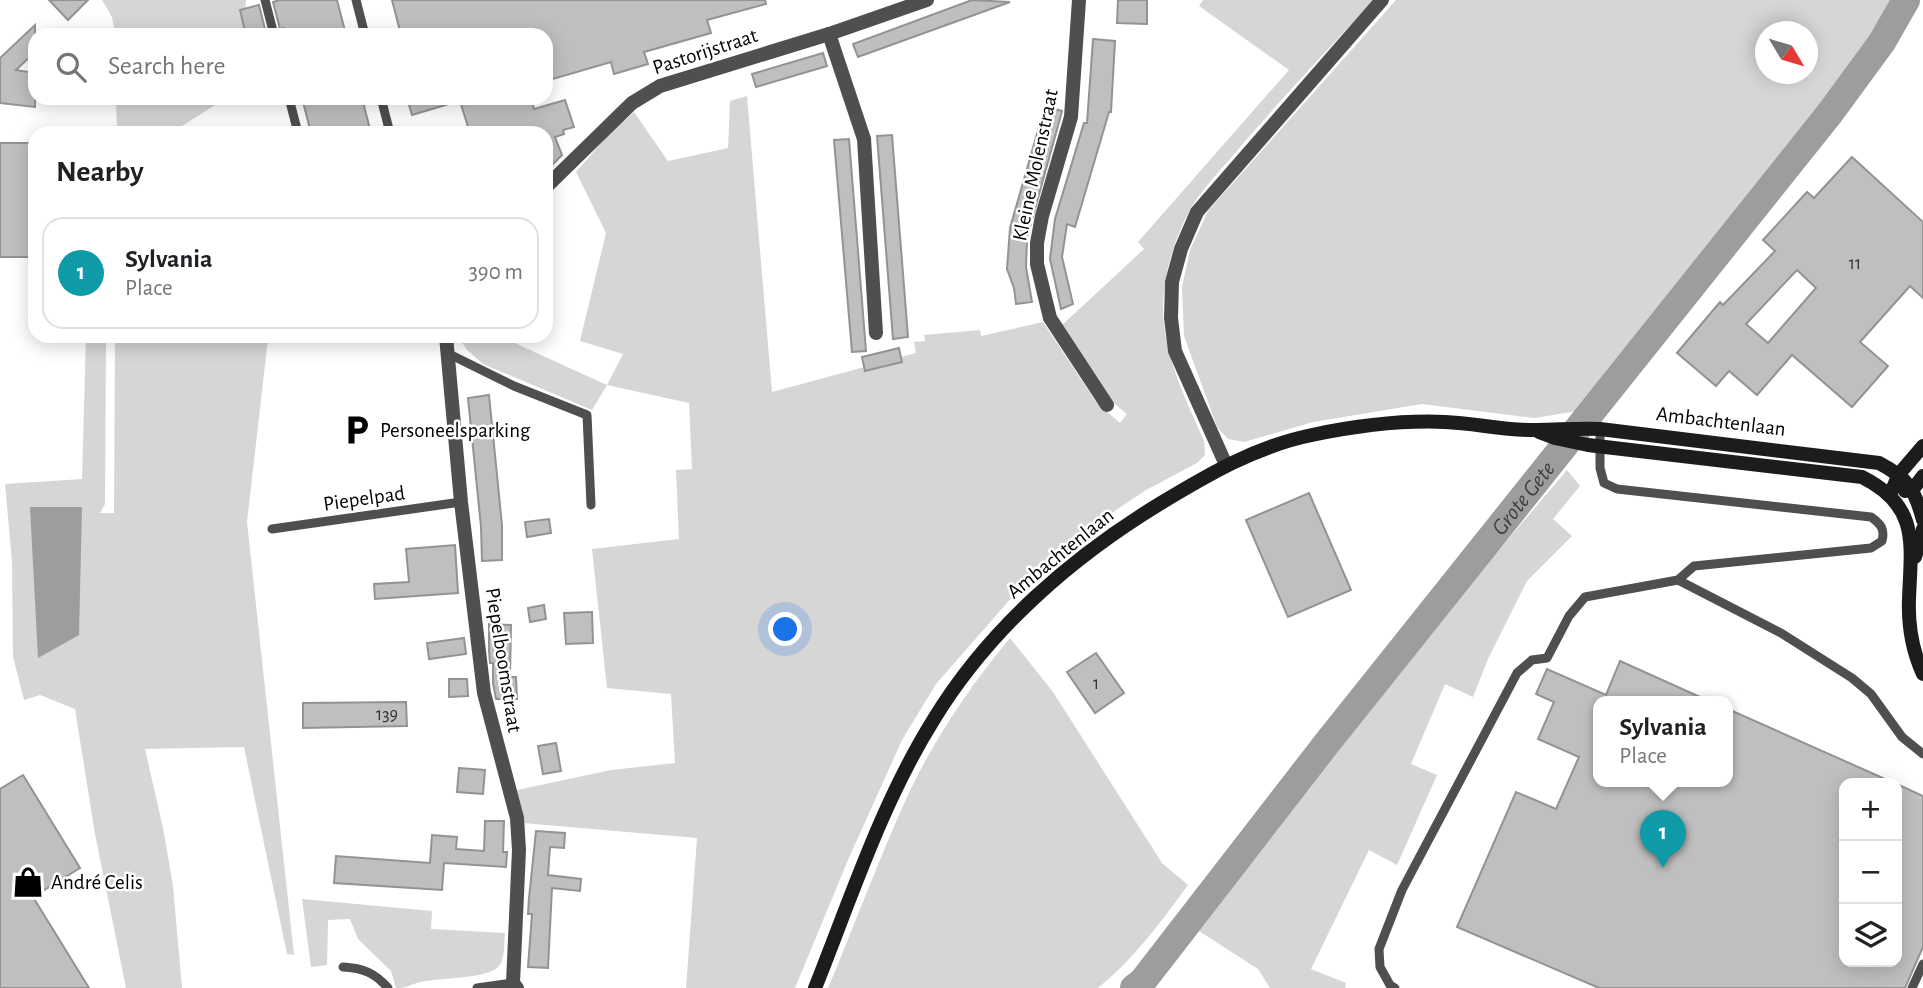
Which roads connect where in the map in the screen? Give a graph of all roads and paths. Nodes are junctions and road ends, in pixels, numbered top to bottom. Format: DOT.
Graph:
graph roads {
  1 [pos="265,0"];
  2 [pos="356,0"];
  3 [pos="926,0"];
  4 [pos="1079,0"];
  5 [pos="1382,0"];
  6 [pos="272,28"];
  7 [pos="363,28"];
  8 [pos="829,34"];
  9 [pos="291,105"];
  10 [pos="383,105"];
  11 [pos="296,126"];
  12 [pos="388,126"];
  13 [pos="553,180"];
  14 [pos="876,332"];
  15 [pos="446,343"];
  16 [pos="447,354"];
  17 [pos="1107,405"];
  18 [pos="1600,429"];
  19 [pos="1534,430"];
  20 [pos="1594,446"];
  21 [pos="1923,446"];
  22 [pos="1226,465"];
  23 [pos="1899,474"];
  24 [pos="1923,476"];
  25 [pos="1913,489"];
  26 [pos="1890,495"];
  27 [pos="461,502"];
  28 [pos="591,505"];
  29 [pos="1923,520"];
  30 [pos="272,528"];
  31 [pos="1923,529"];
  32 [pos="1912,565"];
  33 [pos="1678,580"];
  34 [pos="1923,674"];
  35 [pos="1923,754"];
  36 [pos="1923,964"];
  37 [pos="344,967"];
  38 [pos="515,986"];
  39 [pos="387,988"];
  40 [pos="477,988"];
  41 [pos="815,988"];
  42 [pos="1395,988"];
  43 [pos="1912,988"];
  1 -- 6 [label="lane"];
  2 -- 7 [label="lane"];
  3 -- 8 [label="street, Pastorijstraat"];
  4 -- 17 [label="street, Kleine Molenstraat"];
  5 -- 22 [label="street"];
  8 -- 13 [label="street, Pastorijstraat"];
  8 -- 14 [label="street"];
  9 -- 11 [label="lane"];
  10 -- 12 [label="lane"];
  15 -- 16 [label="street, Piepelboomstraat"];
  16 -- 27 [label="street, Piepelboomstraat"];
  16 -- 28 [label="lane"];
  18 -- 19 [label="street, Ambachtenlaan"];
  18 -- 20 [label="lane"];
  18 -- 23 [label="street, Ambachtenlaan"];
  19 -- 20 [label="street, Ambachtenlaan"];
  19 -- 22 [label="street, Ambachtenlaan"];
  20 -- 26 [label="street, Ambachtenlaan"];
  20 -- 33 [label="lane"];
  21 -- 23 [label="street"];
  22 -- 41 [label="street, Ambachtenlaan"];
  23 -- 25 [label="street"];
  23 -- 26 [label="street"];
  24 -- 25 [label="street"];
  25 -- 26 [label="street"];
  25 -- 29 [label="street"];
  26 -- 32 [label="street"];
  27 -- 30 [label="lane, Piepelpad"];
  27 -- 38 [label="street, Piepelboomstraat"];
  31 -- 32 [label="street"];
  32 -- 34 [label="street"];
  33 -- 35 [label="lane"];
  33 -- 42 [label="lane"];
  36 -- 43 [label="lane"];
  37 -- 39 [label="lane"];
  38 -- 40 [label="lane"];
}
